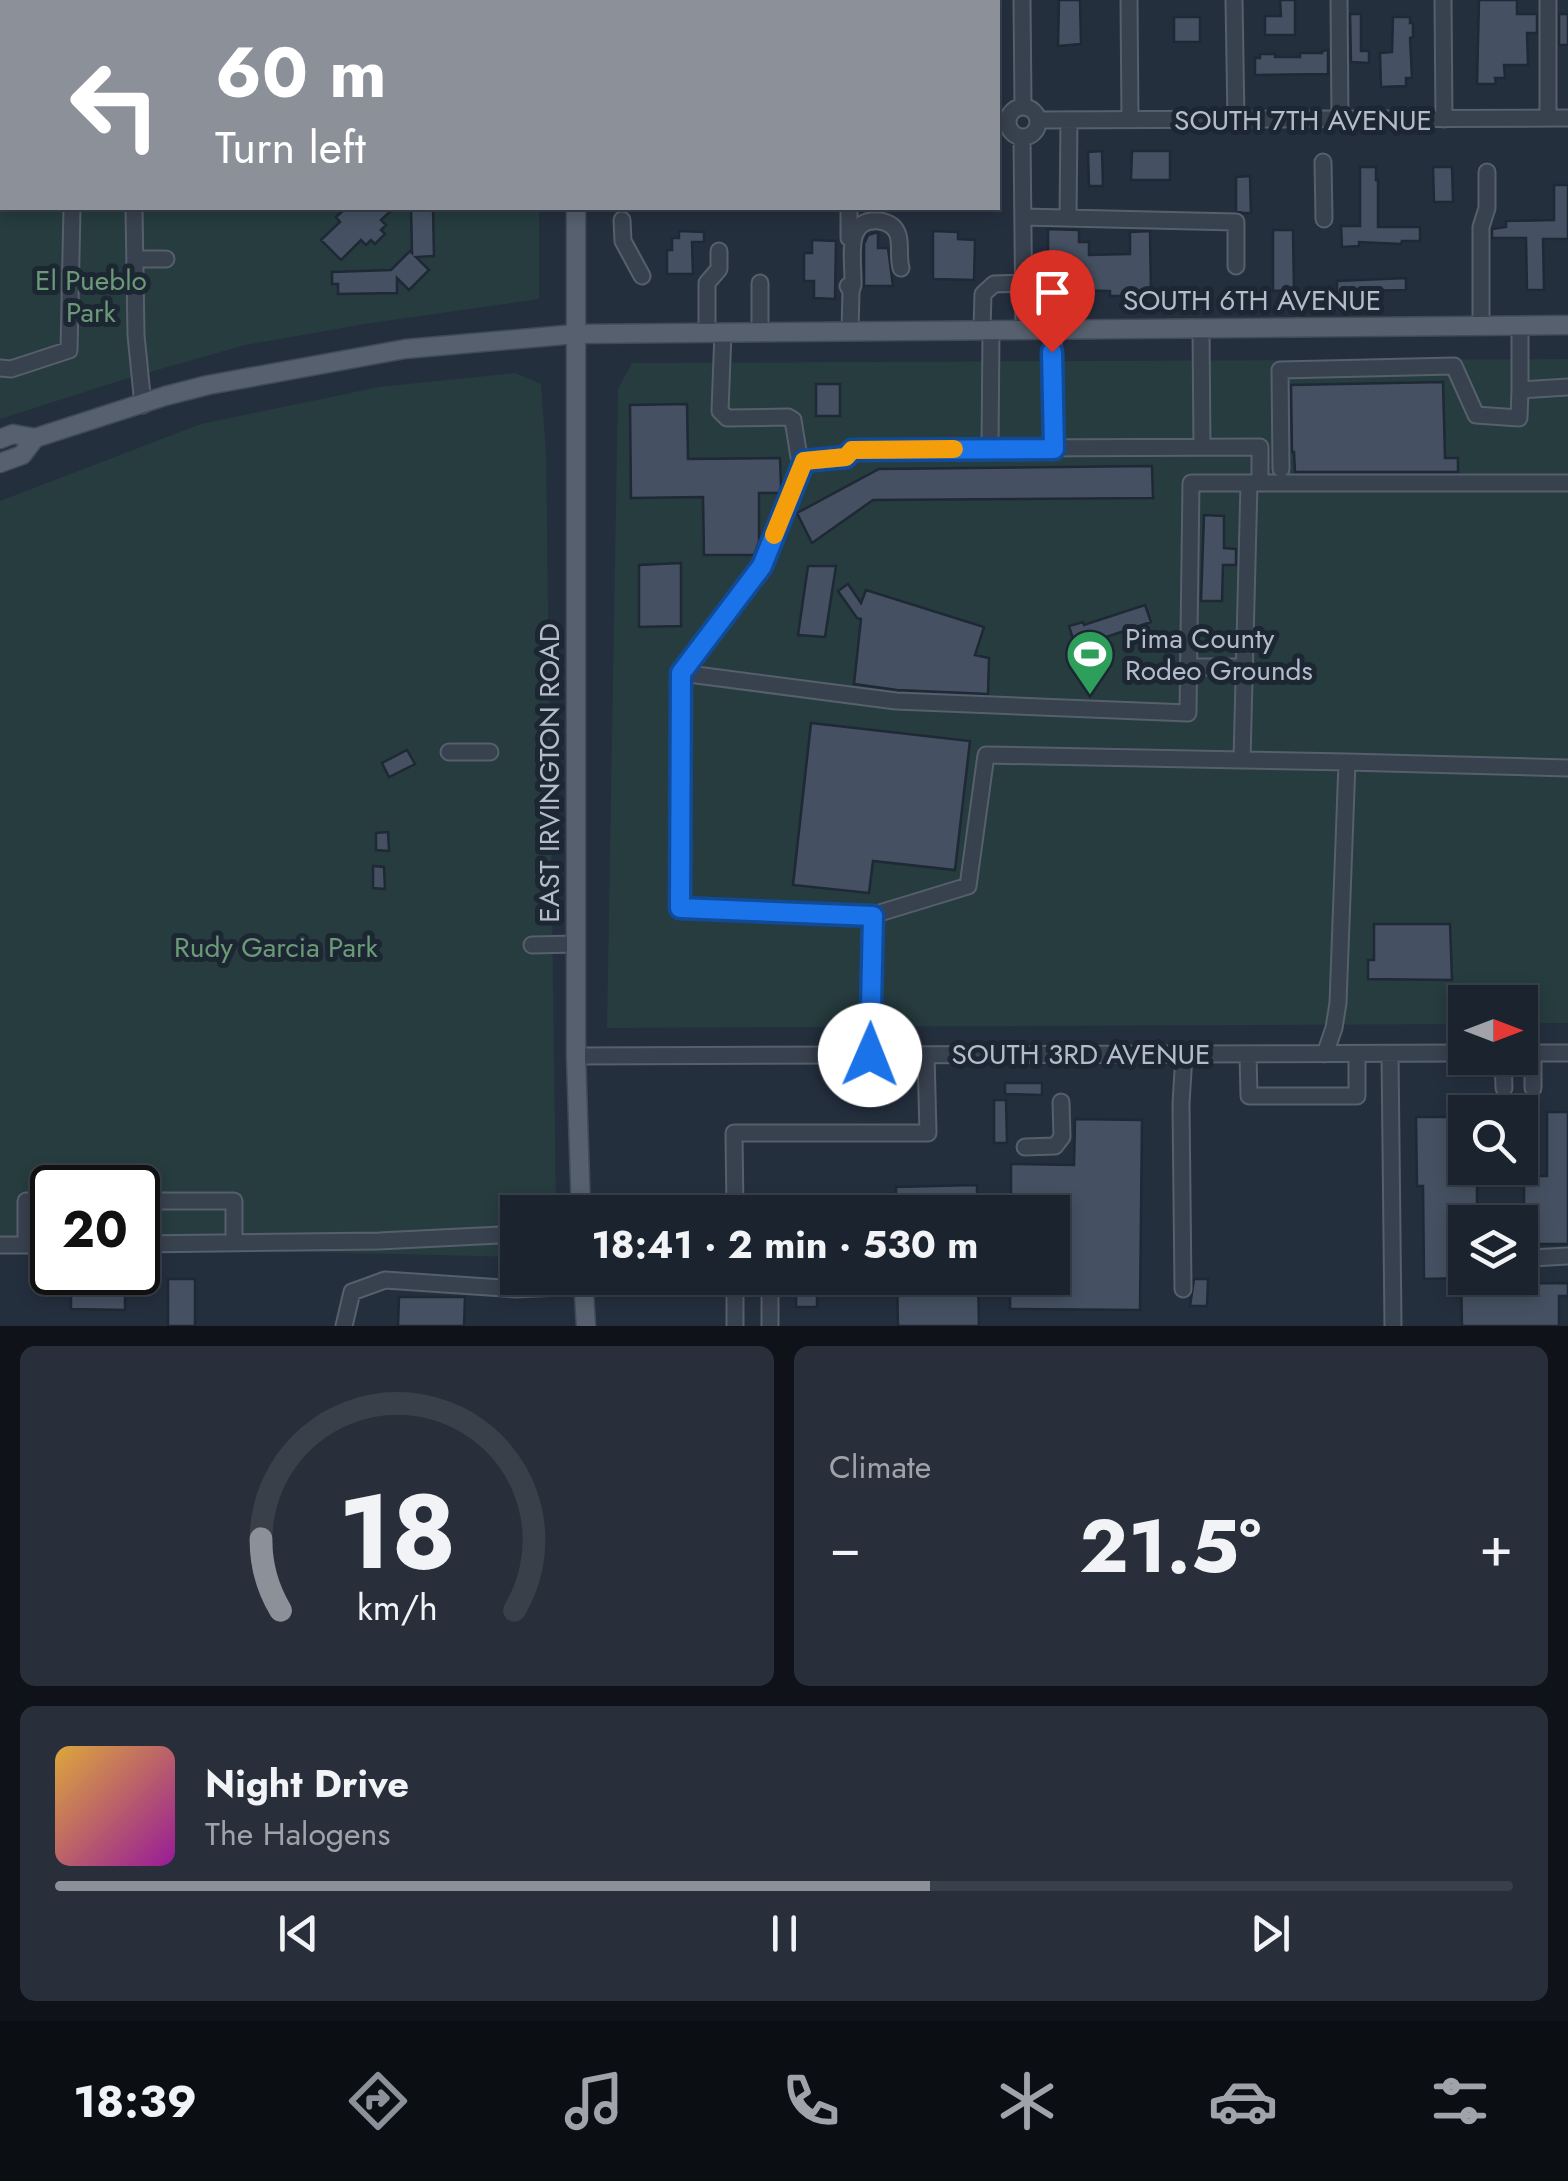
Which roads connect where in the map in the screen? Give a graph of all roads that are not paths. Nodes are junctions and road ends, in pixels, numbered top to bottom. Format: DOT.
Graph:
graph roads {
  1 [pos="1022,0"];
  2 [pos="1129,0"];
  3 [pos="1234,0"];
  4 [pos="1338,0"];
  5 [pos="1443,0"];
  6 [pos="1548,0"];
  7 [pos="1023,106"];
  8 [pos="1548,118"];
  9 [pos="1568,118"];
  10 [pos="1340,119"];
  11 [pos="1444,119"];
  12 [pos="1038,120"];
  13 [pos="1069,120"];
  14 [pos="1130,120"];
  15 [pos="1236,120"];
  16 [pos="1002,122"];
  17 [pos="1022,137"];
  18 [pos="1323,162"];
  19 [pos="1486,172"];
  20 [pos="72,210"];
  21 [pos="134,210"];
  22 [pos="576,210"];
  23 [pos="849,210"];
  24 [pos="1068,217"];
  25 [pos="1023,218"];
  26 [pos="1324,219"];
  27 [pos="622,220"];
  28 [pos="719,252"];
  29 [pos="166,258"];
  30 [pos="135,259"];
  31 [pos="1236,266"];
  32 [pos="902,268"];
  33 [pos="642,276"];
  34 [pos="1023,282"];
  35 [pos="760,283"];
  36 [pos="851,292"];
  37 [pos="1520,325"];
  38 [pos="1568,325"];
  39 [pos="1481,326"];
  40 [pos="1201,328"];
  41 [pos="1024,329"];
  42 [pos="1052,329"];
  43 [pos="987,330"];
  44 [pos="715,332"];
  45 [pos="760,332"];
  46 [pos="850,332"];
  47 [pos="576,334"];
  48 [pos="0,368"];
  49 [pos="1568,387"];
  50 [pos="1520,390"];
  51 [pos="143,405"];
  52 [pos="35,438"];
  53 [pos="0,439"];
  54 [pos="1202,447"];
  55 [pos="990,448"];
  56 [pos="1054,449"];
  57 [pos="804,461"];
  58 [pos="0,464"];
  59 [pos="1281,469"];
  60 [pos="1568,483"];
  61 [pos="1255,484"];
  62 [pos="1189,667"];
  63 [pos="1244,667"];
  64 [pos="681,673"];
  65 [pos="450,752"];
  66 [pos="490,752"];
  67 [pos="1242,760"];
  68 [pos="1347,762"];
  69 [pos="1568,768"];
  70 [pos="873,916"];
  71 [pos="576,944"];
  72 [pos="532,945"];
  73 [pos="1448,1053"];
  74 [pos="1538,1053"];
  75 [pos="1568,1053"];
  76 [pos="1184,1054"];
  77 [pos="1248,1054"];
  78 [pos="1325,1054"];
  79 [pos="1357,1054"];
  80 [pos="1390,1054"];
  81 [pos="870,1055"];
  82 [pos="926,1055"];
  83 [pos="576,1056"];
  84 [pos="1504,1075"];
  85 [pos="1530,1075"];
  86 [pos="1504,1088"];
  87 [pos="1533,1088"];
  88 [pos="1061,1102"];
  89 [pos="1025,1147"];
  90 [pos="580,1195"];
  91 [pos="735,1195"];
  92 [pos="30,1201"];
  93 [pos="160,1201"];
  94 [pos="500,1235"];
  95 [pos="234,1243"];
  96 [pos="160,1244"];
  97 [pos="26,1245"];
  98 [pos="30,1245"];
  99 [pos="0,1246"];
  100 [pos="1568,1256"];
  101 [pos="1538,1258"];
  102 [pos="500,1288"];
  103 [pos="1182,1289"];
  104 [pos="585,1295"];
  105 [pos="735,1295"];
  106 [pos="770,1295"];
  107 [pos="344,1326"];
  108 [pos="586,1326"];
  109 [pos="736,1326"];
  110 [pos="770,1326"];
  111 [pos="1393,1326"];
  1 -- 7 [label="street"];
  2 -- 14 [label="street"];
  3 -- 15 [label="street"];
  4 -- 10 [label="street"];
  5 -- 11 [label="street"];
  6 -- 8 [label="street"];
  7 -- 12 [label="street"];
  7 -- 16 [label="street"];
  8 -- 9 [label="street, SOUTH 7TH AVENUE"];
  8 -- 11 [label="street, SOUTH 7TH AVENUE"];
  10 -- 11 [label="street, SOUTH 7TH AVENUE"];
  10 -- 15 [label="street, SOUTH 7TH AVENUE"];
  12 -- 13 [label="street, SOUTH 7TH AVENUE"];
  12 -- 17 [label="street"];
  13 -- 14 [label="street, SOUTH 7TH AVENUE"];
  13 -- 24 [label="street"];
  14 -- 15 [label="street, SOUTH 7TH AVENUE"];
  16 -- 17 [label="street"];
  17 -- 25 [label="street"];
  18 -- 26 [label="street"];
  19 -- 39 [label="street"];
  20 -- 48 [label="street"];
  21 -- 30 [label="street"];
  22 -- 47 [label="main road, EAST IRVINGTON ROAD"];
  23 -- 36 [label="street"];
  24 -- 25 [label="street"];
  24 -- 31 [label="street"];
  25 -- 34 [label="street"];
  27 -- 33 [label="street"];
  28 -- 44 [label="street"];
  29 -- 30 [label="street"];
  30 -- 51 [label="street"];
  32 -- 36 [label="street"];
  34 -- 41 [label="street"];
  34 -- 43 [label="street"];
  35 -- 45 [label="street"];
  36 -- 46 [label="street"];
  37 -- 38 [label="main road, SOUTH 6TH AVENUE"];
  37 -- 39 [label="main road, SOUTH 6TH AVENUE"];
  37 -- 50 [label="street"];
  39 -- 40 [label="main road, SOUTH 6TH AVENUE"];
  40 -- 42 [label="main road, SOUTH 6TH AVENUE"];
  40 -- 54 [label="street"];
  41 -- 42 [label="main road, SOUTH 6TH AVENUE"];
  41 -- 43 [label="main road, SOUTH 6TH AVENUE"];
  42 -- 56 [label="street"];
  43 -- 46 [label="main road, SOUTH 6TH AVENUE"];
  43 -- 55 [label="street"];
  44 -- 45 [label="main road, SOUTH 6TH AVENUE"];
  44 -- 47 [label="main road, SOUTH 6TH AVENUE"];
  44 -- 57 [label="street"];
  45 -- 46 [label="main road, SOUTH 6TH AVENUE"];
  47 -- 51 [label="main road, SOUTH 6TH AVENUE"];
  47 -- 71 [label="main road, EAST IRVINGTON ROAD"];
  49 -- 50 [label="street"];
  50 -- 59 [label="street"];
  51 -- 52 [label="main road, SOUTH 6TH AVENUE"];
  52 -- 53 [label="main road"];
  52 -- 58 [label="main road"];
  54 -- 56 [label="street"];
  54 -- 61 [label="street"];
  55 -- 56 [label="street"];
  55 -- 57 [label="street"];
  57 -- 64 [label="street"];
  60 -- 61 [label="street"];
  61 -- 62 [label="street"];
  61 -- 63 [label="street"];
  62 -- 63 [label="street"];
  62 -- 64 [label="street"];
  63 -- 67 [label="street"];
  64 -- 70 [label="street"];
  65 -- 66 [label="street"];
  67 -- 68 [label="street"];
  67 -- 70 [label="street"];
  68 -- 69 [label="street"];
  68 -- 78 [label="street"];
  70 -- 81 [label="street"];
  71 -- 72 [label="street"];
  71 -- 83 [label="main road, EAST IRVINGTON ROAD"];
  73 -- 80 [label="street, SOUTH 3RD AVENUE"];
  74 -- 75 [label="street"];
  76 -- 77 [label="street, SOUTH 3RD AVENUE"];
  76 -- 82 [label="street, SOUTH 3RD AVENUE"];
  76 -- 103 [label="street"];
  77 -- 78 [label="street, SOUTH 3RD AVENUE"];
  77 -- 79 [label="street"];
  78 -- 79 [label="street, SOUTH 3RD AVENUE"];
  79 -- 80 [label="street, SOUTH 3RD AVENUE"];
  80 -- 111 [label="street"];
  81 -- 82 [label="street, SOUTH 3RD AVENUE"];
  81 -- 83 [label="street, SOUTH 3RD AVENUE"];
  82 -- 91 [label="street"];
  83 -- 90 [label="main road, EAST IRVINGTON ROAD"];
  84 -- 86 [label="street"];
  85 -- 87 [label="street"];
  88 -- 89 [label="street"];
  92 -- 97 [label="street"];
  93 -- 95 [label="street"];
  94 -- 95 [label="street"];
  95 -- 96 [label="street"];
  97 -- 98 [label="street"];
  97 -- 99 [label="street"];
  100 -- 101 [label="street"];
  102 -- 107 [label="street"];
  104 -- 108 [label="main road"];
  105 -- 109 [label="street"];
  106 -- 110 [label="street"];
}
